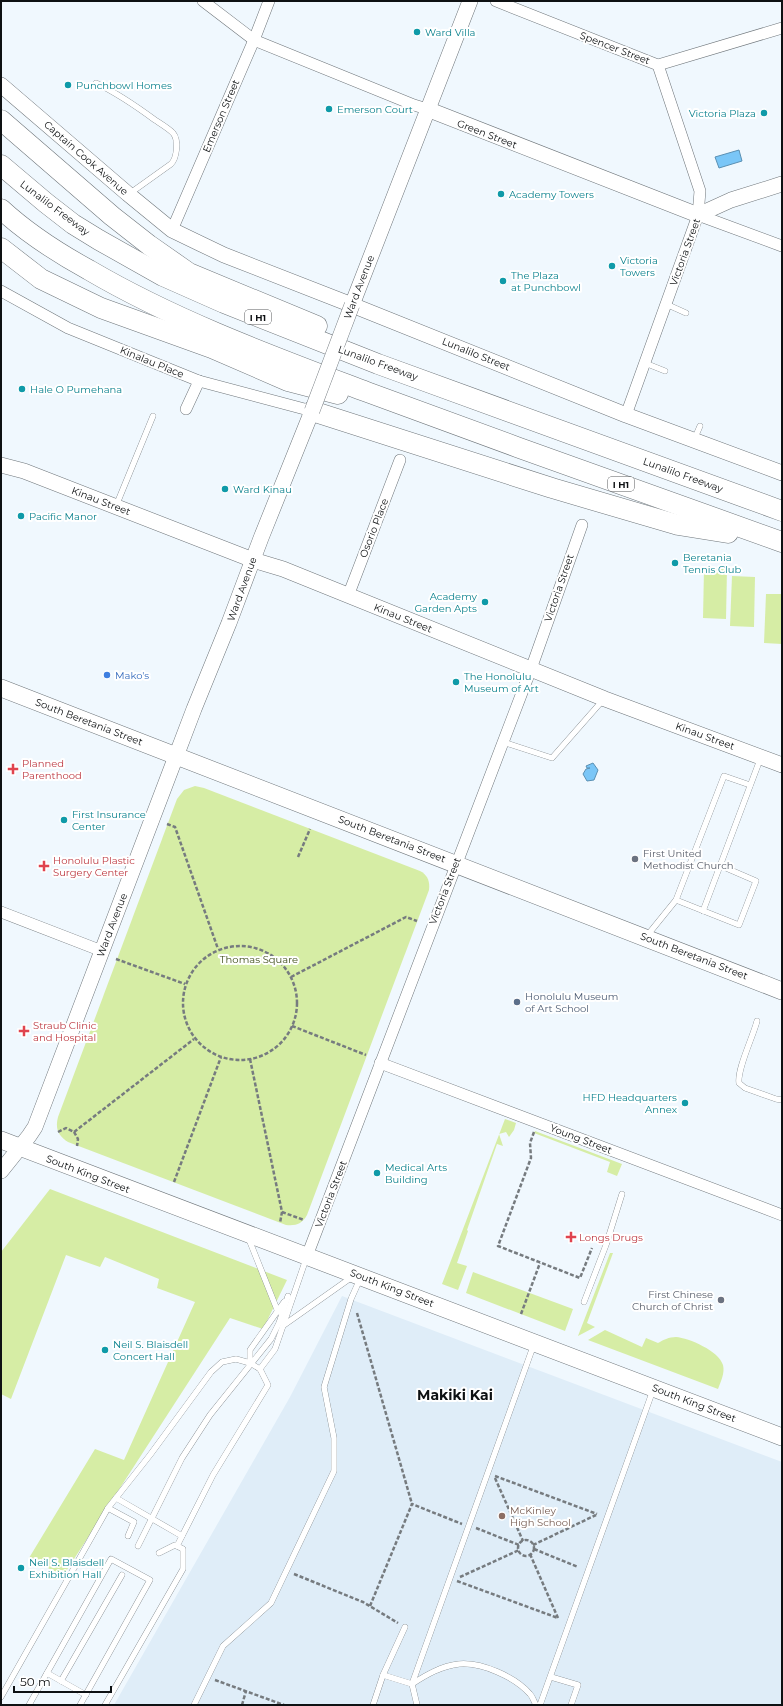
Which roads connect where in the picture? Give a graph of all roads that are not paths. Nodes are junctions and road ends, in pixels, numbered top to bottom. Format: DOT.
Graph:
graph roads {
  1 [pos="203,1"];
  2 [pos="269,1"];
  3 [pos="470,1"];
  4 [pos="496,1"];
  5 [pos="782,28"];
  6 [pos="254,40"];
  7 [pos="658,65"];
  8 [pos="96,82"];
  9 [pos="1,85"];
  10 [pos="427,110"];
  11 [pos="1,120"];
  12 [pos="1,165"];
  13 [pos="782,184"];
  14 [pos="128,194"];
  15 [pos="1,209"];
  16 [pos="698,215"];
  17 [pos="172,230"];
  18 [pos="782,246"];
  19 [pos="1,248"];
  20 [pos="1,291"];
  21 [pos="352,304"];
  22 [pos="666,304"];
  23 [pos="686,313"];
  24 [pos="645,363"];
  25 [pos="665,371"];
  26 [pos="199,381"];
  27 [pos="186,409"];
  28 [pos="312,412"];
  29 [pos="626,415"];
  30 [pos="153,416"];
  31 [pos="539,422"];
  32 [pos="459,426"];
  33 [pos="700,426"];
  34 [pos="694,441"];
  35 [pos="611,449"];
  36 [pos="1,460"];
  37 [pos="400,460"];
  38 [pos="1,465"];
  39 [pos="24,471"];
  40 [pos="782,473"];
  41 [pos="782,500"];
  42 [pos="116,507"];
  43 [pos="782,511"];
  44 [pos="582,525"];
  45 [pos="779,541"];
  46 [pos="253,560"];
  47 [pos="348,596"];
  48 [pos="531,669"];
  49 [pos="1,688"];
  50 [pos="605,699"];
  51 [pos="502,742"];
  52 [pos="176,756"];
  53 [pos="761,757"];
  54 [pos="782,765"];
  55 [pos="750,785"];
  56 [pos="456,864"];
  57 [pos="719,865"];
  58 [pos="676,900"];
  59 [pos="703,911"];
  60 [pos="1,912"];
  61 [pos="646,938"];
  62 [pos="102,951"];
  63 [pos="782,991"];
  64 [pos="757,1021"];
  65 [pos="380,1063"];
  66 [pos="782,1100"];
  67 [pos="1,1140"];
  68 [pos="20,1147"];
  69 [pos="1,1171"];
  70 [pos="622,1194"];
  71 [pos="782,1215"];
  72 [pos="246,1233"];
  73 [pos="307,1256"];
  74 [pos="358,1276"];
  75 [pos="298,1280"];
  76 [pos="288,1296"];
  77 [pos="584,1302"];
  78 [pos="278,1312"];
  79 [pos="284,1325"];
  80 [pos="534,1343"];
  81 [pos="250,1363"];
  82 [pos="260,1368"];
  83 [pos="654,1388"];
  84 [pos="782,1437"];
  85 [pos="116,1498"];
  86 [pos="108,1508"];
  87 [pos="151,1518"];
  88 [pos="128,1536"];
  89 [pos="182,1536"];
  90 [pos="138,1546"];
  91 [pos="176,1546"];
  92 [pos="159,1553"];
  93 [pos="122,1575"];
  94 [pos="405,1627"];
  95 [pos="47,1673"];
  96 [pos="383,1675"];
  97 [pos="551,1677"];
  98 [pos="61,1681"];
  99 [pos="412,1684"];
  100 [pos="86,1695"];
  101 [pos="1,1697"];
  102 [pos="29,1705"];
  103 [pos="80,1705"];
  104 [pos="105,1705"];
  105 [pos="194,1705"];
  106 [pos="373,1705"];
  107 [pos="417,1705"];
  108 [pos="536,1705"];
  109 [pos="540,1705"];
  110 [pos="571,1705"];
  1 -- 6 [label="street, Green Street"];
  2 -- 6 [label="street, Emerson Street"];
  3 -- 10 [label="main road, Ward Avenue"];
  4 -- 7 [label="street, Spencer Street"];
  5 -- 7 [label="street, Spencer Street"];
  6 -- 10 [label="street, Green Street"];
  6 -- 17 [label="street, Emerson Street"];
  7 -- 16 [label="street, Victoria Street"];
  8 -- 14 [label="lane"];
  9 -- 14 [label="main road, Captain Cook Avenue"];
  10 -- 16 [label="main road, Green Street"];
  10 -- 21 [label="main road, Ward Avenue"];
  11 -- 31 [label="highway"];
  12 -- 31 [label="highway, Lunalilo Freeway / I H1"];
  13 -- 16 [label="main road"];
  14 -- 17 [label="main road, Captain Cook Avenue"];
  15 -- 32 [label="highway, I H1"];
  16 -- 18 [label="street, Green Street"];
  16 -- 22 [label="street, Victoria Street"];
  17 -- 21 [label="main road, Lunalilo Street"];
  19 -- 32 [label="highway"];
  20 -- 26 [label="street, Kinalau Place"];
  21 -- 28 [label="main road, Ward Avenue, bridge"];
  21 -- 29 [label="main road, Lunalilo Street"];
  22 -- 23 [label="lane"];
  22 -- 24 [label="street, Victoria Street"];
  24 -- 25 [label="lane"];
  24 -- 29 [label="street, Victoria Street"];
  26 -- 27 [label="street"];
  26 -- 28 [label="street, Kinalau Place"];
  28 -- 45 [label="highway"];
  28 -- 46 [label="main road, Ward Avenue"];
  29 -- 34 [label="main road, Lunalilo Street"];
  30 -- 42 [label="lane"];
  31 -- 35 [label="highway, Lunalilo Freeway / I H1"];
  32 -- 45 [label="highway, I H1"];
  33 -- 34 [label="lane"];
  34 -- 40 [label="main road, Lunalilo Street"];
  35 -- 41 [label="highway"];
  35 -- 43 [label="highway, Lunalilo Freeway / I H1"];
  36 -- 39 [label="main road, Kinau Street"];
  37 -- 47 [label="street, Osorio Place"];
  38 -- 39 [label="main road, Kinau Street"];
  39 -- 42 [label="main road, Kinau Street"];
  42 -- 46 [label="main road, Kinau Street"];
  44 -- 48 [label="street, Victoria Street"];
  46 -- 47 [label="main road, Kinau Street"];
  46 -- 52 [label="main road, Ward Avenue"];
  47 -- 48 [label="main road, Kinau Street"];
  48 -- 50 [label="main road, Kinau Street"];
  48 -- 51 [label="street, Victoria Street"];
  49 -- 52 [label="main road, South Beretania Street"];
  50 -- 51 [label="lane"];
  50 -- 53 [label="main road, Kinau Street"];
  51 -- 56 [label="street, Victoria Street"];
  52 -- 56 [label="main road, South Beretania Street"];
  52 -- 62 [label="main road, Ward Avenue"];
  53 -- 54 [label="main road, Kinau Street"];
  53 -- 55 [label="lane"];
  55 -- 57 [label="lane"];
  55 -- 58 [label="lane"];
  56 -- 61 [label="main road, South Beretania Street"];
  56 -- 65 [label="street, Victoria Street"];
  57 -- 59 [label="lane"];
  57 -- 59 [label="lane"];
  58 -- 59 [label="lane"];
  58 -- 61 [label="lane"];
  60 -- 62 [label="street"];
  61 -- 63 [label="main road, South Beretania Street"];
  62 -- 68 [label="main road, Ward Avenue"];
  64 -- 66 [label="lane"];
  65 -- 71 [label="street, Young Street"];
  65 -- 73 [label="street, Victoria Street"];
  67 -- 68 [label="main road, South King Street"];
  68 -- 69 [label="main road, Ward Avenue"];
  68 -- 72 [label="main road, South King Street"];
  70 -- 77 [label="lane"];
  72 -- 73 [label="main road, South King Street"];
  72 -- 78 [label="lane"];
  73 -- 74 [label="main road, South King Street"];
  73 -- 75 [label="lane"];
  74 -- 79 [label="lane"];
  74 -- 80 [label="main road, South King Street"];
  74 -- 105 [label="lane"];
  75 -- 76 [label="lane"];
  75 -- 79 [label="lane"];
  76 -- 78 [label="lane"];
  76 -- 81 [label="lane"];
  78 -- 81 [label="lane"];
  79 -- 82 [label="lane"];
  80 -- 83 [label="main road, South King Street"];
  80 -- 99 [label="lane"];
  81 -- 82 [label="lane"];
  81 -- 85 [label="lane"];
  81 -- 87 [label="lane"];
  82 -- 89 [label="lane"];
  83 -- 84 [label="main road, South King Street"];
  83 -- 97 [label="lane"];
  85 -- 86 [label="lane"];
  85 -- 87 [label="lane"];
  86 -- 88 [label="lane"];
  86 -- 101 [label="lane"];
  87 -- 89 [label="lane"];
  87 -- 90 [label="lane"];
  89 -- 91 [label="lane"];
  91 -- 92 [label="lane"];
  91 -- 104 [label="lane"];
  93 -- 98 [label="lane"];
  94 -- 96 [label="lane"];
  95 -- 98 [label="lane"];
  95 -- 100 [label="lane"];
  95 -- 102 [label="lane"];
  96 -- 99 [label="lane"];
  96 -- 106 [label="lane"];
  97 -- 109 [label="lane"];
  97 -- 110 [label="lane"];
  98 -- 100 [label="lane"];
  99 -- 107 [label="lane"];
  99 -- 108 [label="lane"];
  100 -- 103 [label="lane"];
}
